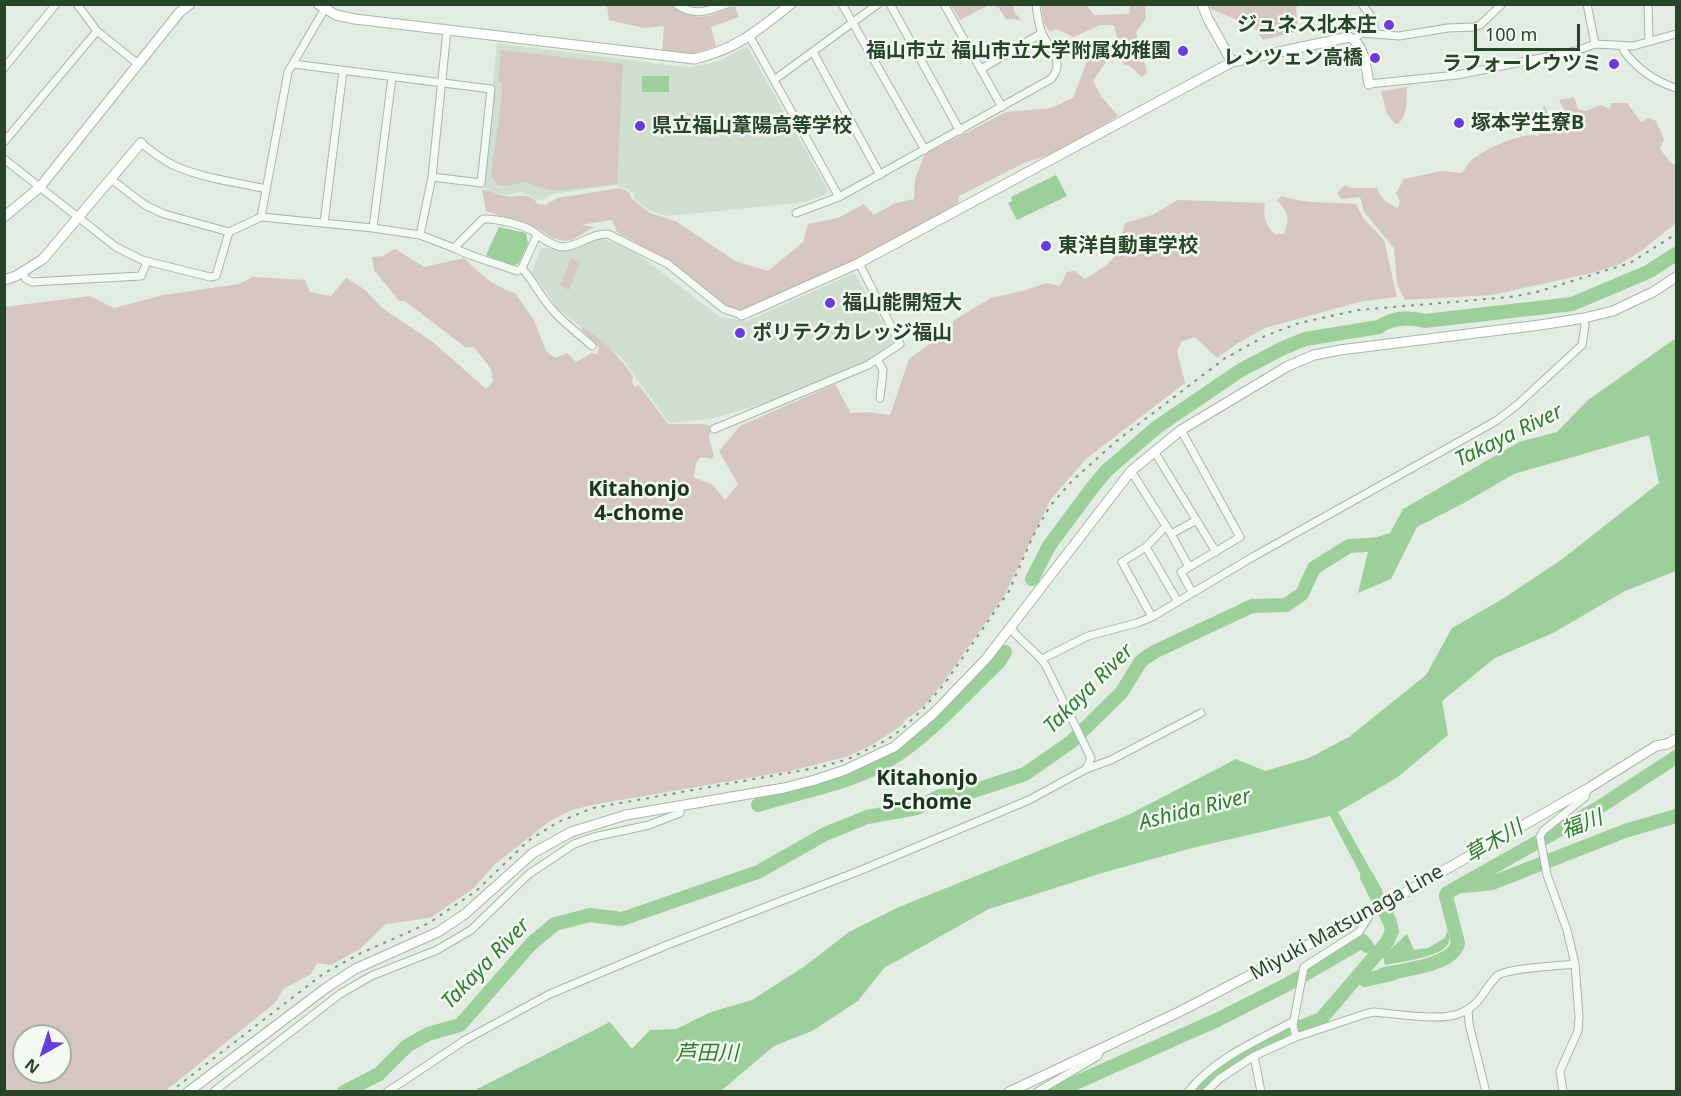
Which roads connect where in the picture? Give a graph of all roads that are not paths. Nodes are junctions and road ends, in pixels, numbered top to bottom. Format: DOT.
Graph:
graph roads {
  1 [pos="56,4"];
  2 [pos="77,4"];
  3 [pos="190,4"];
  4 [pos="676,4"];
  5 [pos="727,4"];
  6 [pos="790,4"];
  7 [pos="842,4"];
  8 [pos="878,4"];
  9 [pos="890,4"];
  10 [pos="944,4"];
  11 [pos="1036,4"];
  12 [pos="1202,4"];
  13 [pos="1362,4"];
  14 [pos="1502,4"];
  15 [pos="1587,4"];
  16 [pos="1648,4"];
  17 [pos="321,7"];
  18 [pos="854,24"];
  19 [pos="447,30"];
  20 [pos="97,31"];
  21 [pos="1042,33"];
  22 [pos="1375,33"];
  23 [pos="1677,34"];
  24 [pos="750,37"];
  25 [pos="1355,39"];
  26 [pos="1649,40"];
  27 [pos="1595,44"];
  28 [pos="1624,46"];
  29 [pos="813,52"];
  30 [pos="1232,62"];
  31 [pos="138,64"];
  32 [pos="293,64"];
  33 [pos="4,68"];
  34 [pos="981,69"];
  35 [pos="343,71"];
  36 [pos="392,77"];
  37 [pos="774,80"];
  38 [pos="440,83"];
  39 [pos="1369,84"];
  40 [pos="1677,88"];
  41 [pos="1002,107"];
  42 [pos="960,131"];
  43 [pos="4,142"];
  44 [pos="141,142"];
  45 [pos="925,150"];
  46 [pos="4,159"];
  47 [pos="880,175"];
  48 [pos="432,177"];
  49 [pos="111,179"];
  50 [pos="40,187"];
  51 [pos="266,189"];
  52 [pos="839,197"];
  53 [pos="796,213"];
  54 [pos="4,217"];
  55 [pos="78,218"];
  56 [pos="261,218"];
  57 [pos="324,223"];
  58 [pos="373,228"];
  59 [pos="229,232"];
  60 [pos="420,235"];
  61 [pos="537,235"];
  62 [pos="454,248"];
  63 [pos="147,262"];
  64 [pos="859,263"];
  65 [pos="522,268"];
  66 [pos="22,273"];
  67 [pos="1677,277"];
  68 [pos="4,280"];
  69 [pos="742,315"];
  70 [pos="1584,318"];
  71 [pos="592,346"];
  72 [pos="877,359"];
  73 [pos="880,398"];
  74 [pos="714,429"];
  75 [pos="1181,430"];
  76 [pos="1154,451"];
  77 [pos="1131,471"];
  78 [pos="1195,521"];
  79 [pos="1164,527"];
  80 [pos="1171,534"];
  81 [pos="1146,547"];
  82 [pos="1216,552"];
  83 [pos="1189,567"];
  84 [pos="1192,592"];
  85 [pos="1178,602"];
  86 [pos="1152,617"];
  87 [pos="1011,628"];
  88 [pos="1044,662"];
  89 [pos="1201,713"];
  90 [pos="1677,732"];
  91 [pos="1677,739"];
  92 [pos="1656,746"];
  93 [pos="1086,769"];
  94 [pos="1587,789"];
  95 [pos="680,805"];
  96 [pos="1371,912"];
  97 [pos="1575,964"];
  98 [pos="1468,1009"];
  99 [pos="1293,1023"];
  100 [pos="1296,1036"];
  101 [pos="1101,1048"];
  102 [pos="1254,1056"];
  103 [pos="1215,1074"];
  104 [pos="188,1092"];
  105 [pos="213,1092"];
  106 [pos="387,1092"];
  107 [pos="1009,1092"];
  108 [pos="1037,1092"];
  109 [pos="1188,1092"];
  110 [pos="1206,1092"];
  111 [pos="1261,1092"];
  112 [pos="1486,1092"];
  113 [pos="1563,1092"];
  1 -- 33 [label="street"];
  2 -- 20 [label="street"];
  3 -- 31 [label="street"];
  4 -- 5 [label="street"];
  6 -- 24 [label="street"];
  7 -- 18 [label="street"];
  8 -- 18 [label="street"];
  9 -- 42 [label="street"];
  10 -- 34 [label="street"];
  11 -- 21 [label="street"];
  12 -- 30 [label="street"];
  13 -- 22 [label="street"];
  14 -- 22 [label="street"];
  15 -- 27 [label="street"];
  16 -- 26 [label="street"];
  17 -- 19 [label="street"];
  17 -- 32 [label="street"];
  18 -- 29 [label="street"];
  18 -- 45 [label="street"];
  19 -- 24 [label="street"];
  19 -- 38 [label="street"];
  20 -- 31 [label="street"];
  20 -- 43 [label="street"];
  21 -- 34 [label="street"];
  21 -- 41 [label="street"];
  22 -- 25 [label="street"];
  23 -- 26 [label="street"];
  24 -- 37 [label="street"];
  25 -- 30 [label="street"];
  25 -- 39 [label="street"];
  26 -- 28 [label="street"];
  27 -- 28 [label="street"];
  27 -- 39 [label="street"];
  28 -- 40 [label="street"];
  29 -- 37 [label="street"];
  29 -- 47 [label="street"];
  30 -- 64 [label="street"];
  31 -- 50 [label="street"];
  32 -- 35 [label="street"];
  32 -- 51 [label="street"];
  34 -- 41 [label="street"];
  35 -- 36 [label="street"];
  35 -- 57 [label="street"];
  36 -- 38 [label="street"];
  36 -- 58 [label="street"];
  37 -- 52 [label="street"];
  38 -- 48 [label="street"];
  38 -- 48 [label="street"];
  41 -- 42 [label="street"];
  42 -- 45 [label="street"];
  44 -- 49 [label="street"];
  44 -- 51 [label="street"];
  45 -- 47 [label="street"];
  46 -- 50 [label="street"];
  47 -- 52 [label="street"];
  48 -- 60 [label="street"];
  49 -- 55 [label="street"];
  49 -- 59 [label="street"];
  50 -- 54 [label="street"];
  50 -- 55 [label="street"];
  51 -- 56 [label="street"];
  52 -- 53 [label="street"];
  55 -- 63 [label="street"];
  55 -- 66 [label="street"];
  56 -- 57 [label="street"];
  56 -- 59 [label="street"];
  57 -- 58 [label="street"];
  58 -- 60 [label="street"];
  59 -- 63 [label="street"];
  60 -- 62 [label="street"];
  61 -- 62 [label="street"];
  61 -- 65 [label="street"];
  61 -- 69 [label="street"];
  62 -- 65 [label="street"];
  63 -- 66 [label="street"];
  64 -- 69 [label="street"];
  64 -- 72 [label="street"];
  65 -- 71 [label="street"];
  66 -- 68 [label="street"];
  67 -- 70 [label="street"];
  70 -- 75 [label="street"];
  70 -- 84 [label="street"];
  72 -- 73 [label="street"];
  72 -- 74 [label="street"];
  75 -- 76 [label="street"];
  75 -- 82 [label="street"];
  76 -- 77 [label="street"];
  76 -- 78 [label="street"];
  77 -- 79 [label="street"];
  77 -- 87 [label="street"];
  78 -- 80 [label="street"];
  78 -- 82 [label="street"];
  79 -- 80 [label="street"];
  79 -- 81 [label="street"];
  80 -- 83 [label="street"];
  81 -- 85 [label="street"];
  81 -- 86 [label="street"];
  82 -- 83 [label="street"];
  83 -- 84 [label="street"];
  84 -- 85 [label="street"];
  85 -- 86 [label="street"];
  86 -- 88 [label="street"];
  87 -- 88 [label="street"];
  87 -- 95 [label="street"];
  88 -- 93 [label="street"];
  89 -- 93 [label="street"];
  90 -- 92 [label="street"];
  91 -- 92 [label="street, Miyuki Matsunaga Line"];
  92 -- 94 [label="street, Miyuki Matsunaga Line"];
  93 -- 106 [label="street"];
  94 -- 96 [label="street, Miyuki Matsunaga Line"];
  94 -- 97 [label="street"];
  95 -- 104 [label="street"];
  95 -- 105 [label="street"];
  96 -- 99 [label="street"];
  96 -- 101 [label="street, Miyuki Matsunaga Line"];
  97 -- 98 [label="street"];
  97 -- 113 [label="street"];
  98 -- 100 [label="street"];
  98 -- 112 [label="street"];
  99 -- 100 [label="street"];
  99 -- 103 [label="street"];
  100 -- 102 [label="street"];
  101 -- 107 [label="street, Miyuki Matsunaga Line"];
  101 -- 108 [label="street"];
  102 -- 103 [label="street"];
  102 -- 111 [label="street"];
  103 -- 109 [label="street"];
  103 -- 110 [label="street"];
}
